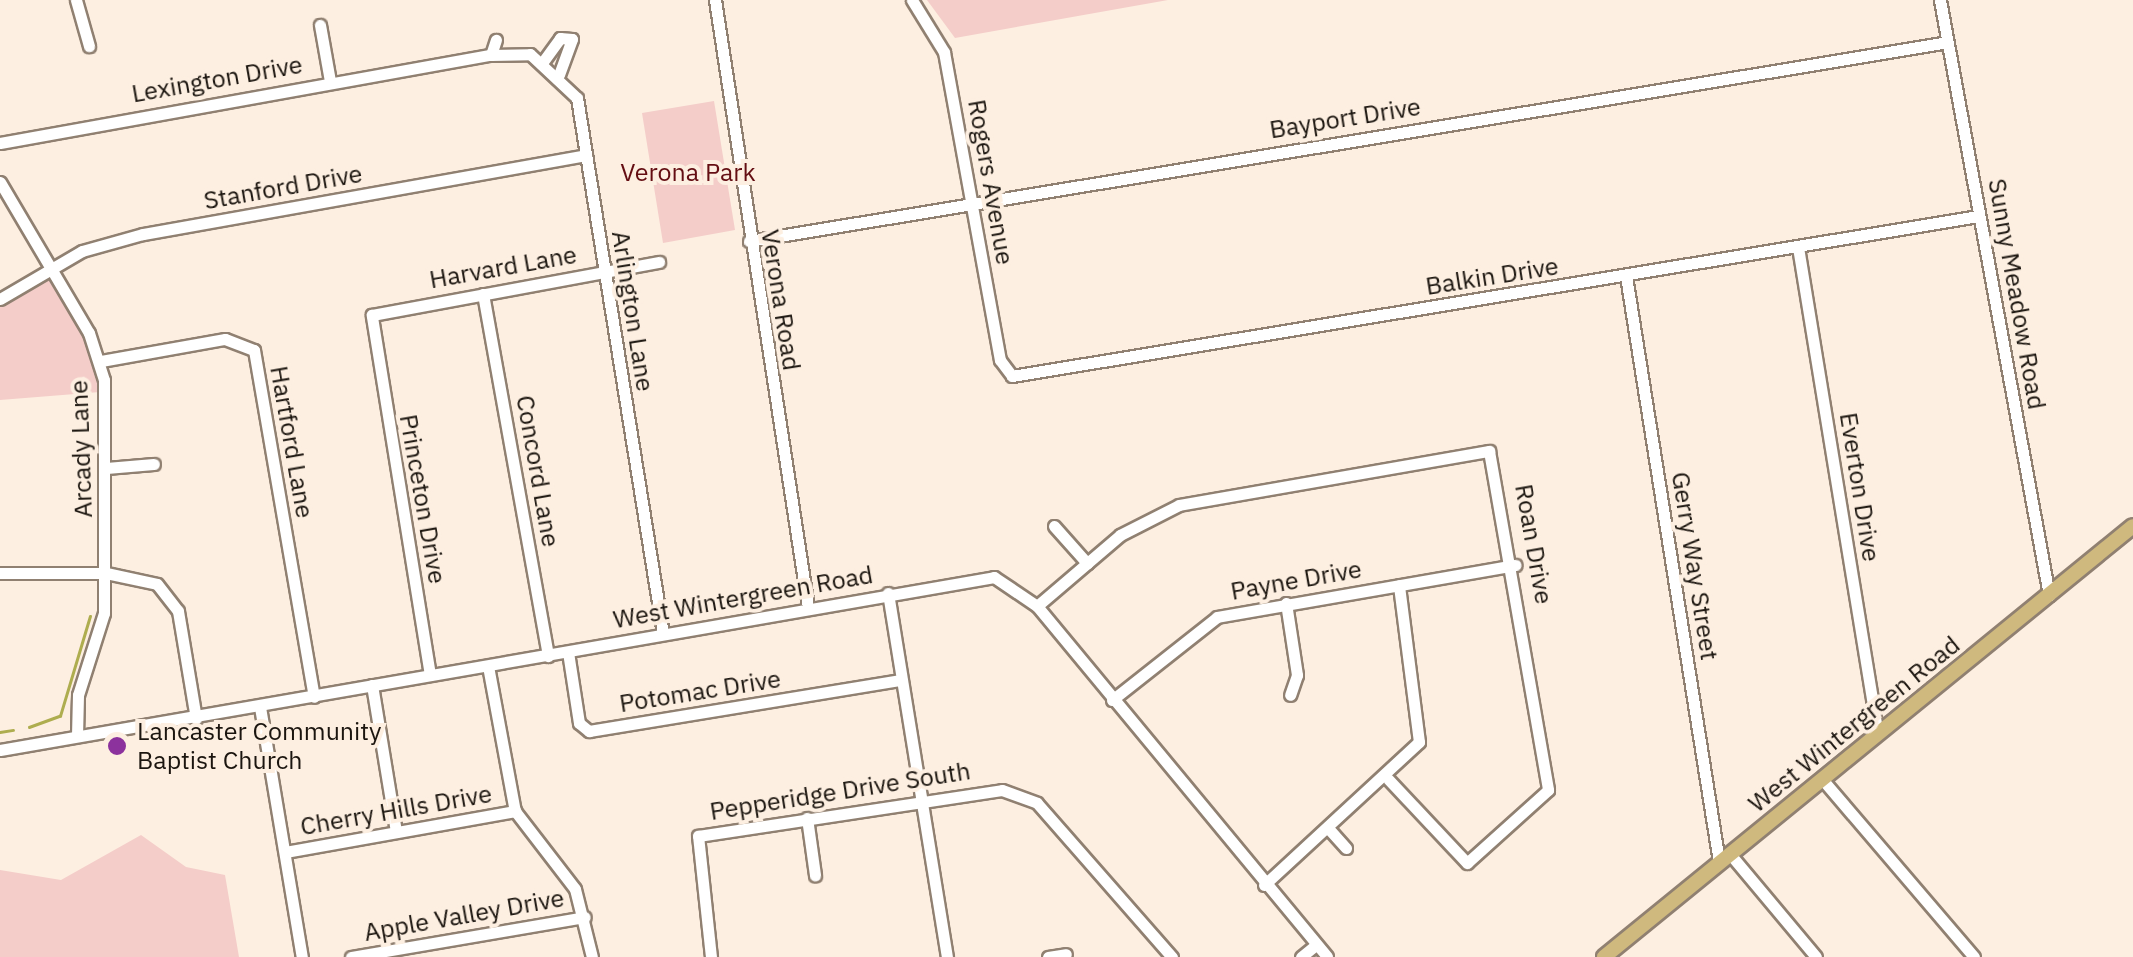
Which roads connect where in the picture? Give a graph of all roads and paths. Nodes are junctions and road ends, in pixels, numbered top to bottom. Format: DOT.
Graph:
graph roads {
  1 [pos="76,0"];
  2 [pos="715,0"];
  3 [pos="912,0"];
  4 [pos="1940,0"];
  5 [pos="320,24"];
  6 [pos="496,40"];
  7 [pos="1948,42"];
  8 [pos="89,46"];
  9 [pos="491,54"];
  10 [pos="443,62"];
  11 [pos="542,63"];
  12 [pos="560,76"];
  13 [pos="330,82"];
  14 [pos="0,142"];
  15 [pos="586,154"];
  16 [pos="0,182"];
  17 [pos="972,203"];
  18 [pos="1979,216"];
  19 [pos="749,242"];
  20 [pos="1798,247"];
  21 [pos="659,262"];
  22 [pos="53,268"];
  23 [pos="604,273"];
  24 [pos="1626,276"];
  25 [pos="483,294"];
  26 [pos="0,298"];
  27 [pos="370,330"];
  28 [pos="101,361"];
  29 [pos="1012,376"];
  30 [pos="154,464"];
  31 [pos="106,468"];
  32 [pos="1054,526"];
  33 [pos="2133,526"];
  34 [pos="1087,563"];
  35 [pos="1515,566"];
  36 [pos="0,573"];
  37 [pos="106,573"];
  38 [pos="1399,586"];
  39 [pos="888,594"];
  40 [pos="2050,595"];
  41 [pos="1286,603"];
  42 [pos="1037,606"];
  43 [pos="808,608"];
  44 [pos="663,634"];
  45 [pos="568,652"];
  46 [pos="548,656"];
  47 [pos="488,666"];
  48 [pos="430,675"];
  49 [pos="901,680"];
  50 [pos="372,685"];
  51 [pos="1290,694"];
  52 [pos="314,697"];
  53 [pos="1112,700"];
  54 [pos="260,707"];
  55 [pos="196,718"];
  56 [pos="1878,733"];
  57 [pos="76,736"];
  58 [pos="0,750"];
  59 [pos="1388,779"];
  60 [pos="1822,779"];
  61 [pos="922,800"];
  62 [pos="515,811"];
  63 [pos="807,818"];
  64 [pos="1328,828"];
  65 [pos="396,832"];
  66 [pos="1346,848"];
  67 [pos="285,852"];
  68 [pos="1724,858"];
  69 [pos="815,875"];
  70 [pos="1264,885"];
  71 [pos="584,917"];
  72 [pos="1316,944"];
  73 [pos="1066,954"];
  74 [pos="302,957"];
  75 [pos="351,957"];
  76 [pos="592,957"];
  77 [pos="711,957"];
  78 [pos="948,957"];
  79 [pos="1048,957"];
  80 [pos="1172,957"];
  81 [pos="1301,957"];
  82 [pos="1327,957"];
  83 [pos="1604,957"];
  84 [pos="1816,957"];
  85 [pos="1974,957"];
  1 -- 8 [label="street"];
  2 -- 19 [label="street, Verona Road"];
  3 -- 17 [label="street, Rogers Avenue"];
  4 -- 7 [label="street, Sunny Meadow Road"];
  5 -- 13 [label="street"];
  6 -- 9 [label="street"];
  7 -- 17 [label="street, Bayport Drive"];
  7 -- 18 [label="street, Sunny Meadow Road"];
  9 -- 10 [label="street, Arlington Lane"];
  9 -- 11 [label="street, Arlington Lane"];
  10 -- 13 [label="street, Lexington Drive"];
  11 -- 12 [label="street, Arlington Lane"];
  11 -- 12 [label="street"];
  12 -- 15 [label="street, Arlington Lane"];
  13 -- 14 [label="street, Lexington Drive"];
  15 -- 22 [label="street, Stanford Drive"];
  15 -- 23 [label="street, Arlington Lane"];
  16 -- 22 [label="street, Arcady Lane"];
  17 -- 19 [label="street, Bayport Drive"];
  17 -- 29 [label="street, Rogers Avenue"];
  18 -- 20 [label="street, Balkin Drive"];
  18 -- 40 [label="street, Sunny Meadow Road"];
  19 -- 43 [label="street, Verona Road"];
  20 -- 24 [label="street, Balkin Drive"];
  20 -- 56 [label="street, Everton Drive"];
  21 -- 23 [label="street, Harvard Lane"];
  22 -- 26 [label="street, Stanford Drive"];
  22 -- 28 [label="street, Arcady Lane"];
  23 -- 25 [label="street, Harvard Lane"];
  23 -- 44 [label="street, Arlington Lane"];
  24 -- 29 [label="street, Balkin Drive"];
  24 -- 68 [label="street, Gerry Way Street"];
  25 -- 27 [label="street, Harvard Lane"];
  25 -- 46 [label="street, Concord Lane"];
  27 -- 48 [label="street, Princeton Drive"];
  28 -- 31 [label="street, Arcady Lane"];
  28 -- 52 [label="street, Hartford Lane"];
  30 -- 31 [label="street"];
  31 -- 37 [label="street, Arcady Lane"];
  32 -- 34 [label="street"];
  33 -- 40 [label="main road, West Wintergreen Road"];
  34 -- 35 [label="street, Roan Drive"];
  34 -- 42 [label="street, Roan Drive"];
  35 -- 38 [label="street, Payne Drive"];
  35 -- 59 [label="street, Roan Drive"];
  36 -- 37 [label="street"];
  37 -- 55 [label="street"];
  37 -- 57 [label="street, Arcady Lane"];
  38 -- 41 [label="street, Payne Drive"];
  38 -- 59 [label="street"];
  39 -- 42 [label="street, West Wintergreen Road"];
  39 -- 43 [label="street, West Wintergreen Road"];
  39 -- 49 [label="street"];
  40 -- 56 [label="main road, West Wintergreen Road"];
  41 -- 51 [label="street"];
  41 -- 53 [label="street, Payne Drive"];
  42 -- 53 [label="street, West Wintergreen Road"];
  43 -- 44 [label="street, West Wintergreen Road"];
  44 -- 45 [label="street, West Wintergreen Road"];
  45 -- 46 [label="street, West Wintergreen Road"];
  45 -- 49 [label="street, Potomac Drive"];
  46 -- 47 [label="street, West Wintergreen Road"];
  47 -- 48 [label="street, West Wintergreen Road"];
  47 -- 62 [label="street"];
  48 -- 50 [label="street, West Wintergreen Road"];
  49 -- 61 [label="street"];
  50 -- 52 [label="street, West Wintergreen Road"];
  50 -- 65 [label="street"];
  52 -- 54 [label="street, West Wintergreen Road"];
  53 -- 70 [label="street, West Wintergreen Road"];
  54 -- 55 [label="street, West Wintergreen Road"];
  54 -- 67 [label="street"];
  55 -- 57 [label="street, West Wintergreen Road"];
  56 -- 60 [label="main road, West Wintergreen Road"];
  57 -- 58 [label="street, West Wintergreen Road"];
  59 -- 64 [label="street"];
  60 -- 68 [label="main road, West Wintergreen Road"];
  60 -- 85 [label="street"];
  61 -- 63 [label="street, Pepperidge Drive South"];
  61 -- 78 [label="street"];
  61 -- 80 [label="street, Pepperidge Drive South"];
  62 -- 65 [label="street, Cherry Hills Drive"];
  62 -- 71 [label="street"];
  63 -- 69 [label="street"];
  63 -- 77 [label="street, Pepperidge Drive South"];
  64 -- 66 [label="street"];
  64 -- 70 [label="street"];
  65 -- 67 [label="street, Cherry Hills Drive"];
  67 -- 74 [label="street"];
  68 -- 83 [label="main road, West Wintergreen Road"];
  68 -- 84 [label="street"];
  70 -- 72 [label="street, West Wintergreen Road"];
  71 -- 75 [label="street, Apple Valley Drive"];
  71 -- 76 [label="street"];
  72 -- 81 [label="street"];
  72 -- 82 [label="street, West Wintergreen Road"];
  73 -- 79 [label="street"];
}
